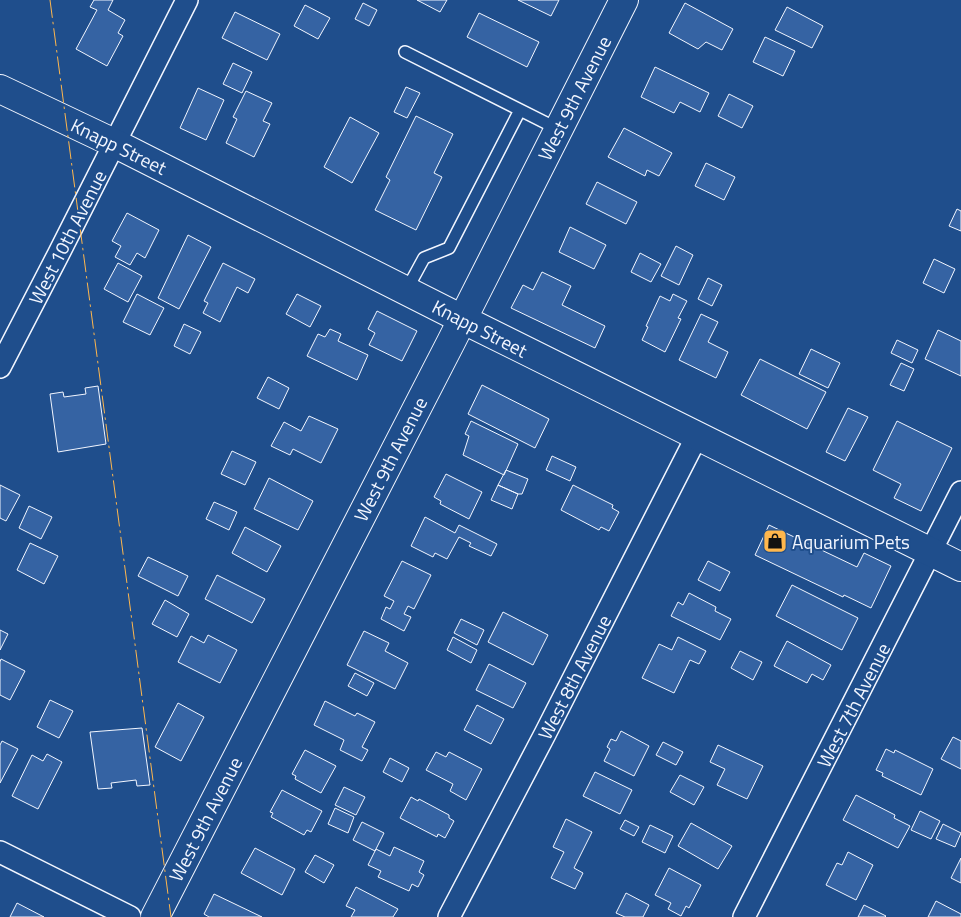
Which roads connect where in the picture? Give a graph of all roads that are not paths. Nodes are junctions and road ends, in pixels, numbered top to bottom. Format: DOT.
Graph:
graph roads {
  1 [pos="186,0"];
  2 [pos="624,0"];
  3 [pos="405,52"];
  4 [pos="0,89"];
  5 [pos="520,110"];
  6 [pos="558,129"];
  7 [pos="114,143"];
  8 [pos="406,291"];
  9 [pos="462,319"];
  10 [pos="0,367"];
  11 [pos="696,436"];
  12 [pos="961,492"];
  13 [pos="931,552"];
  14 [pos="961,567"];
  15 [pos="0,852"];
  16 [pos="130,917"];
  17 [pos="155,917"];
  18 [pos="449,917"];
  19 [pos="744,917"];
  1 -- 7 [label="street, West 10th Avenue"];
  2 -- 6 [label="street, West 9th Avenue"];
  3 -- 5 [label="lane"];
  4 -- 7 [label="street, Knapp Street"];
  5 -- 6 [label="lane"];
  5 -- 8 [label="lane"];
  6 -- 9 [label="street, West 9th Avenue"];
  7 -- 8 [label="street, Knapp Street"];
  7 -- 10 [label="street, West 10th Avenue"];
  8 -- 9 [label="street, Knapp Street"];
  9 -- 11 [label="street, Knapp Street"];
  9 -- 17 [label="street, West 9th Avenue"];
  11 -- 13 [label="street, Knapp Street"];
  11 -- 18 [label="street, West 8th Avenue"];
  12 -- 13 [label="street, West 7th Avenue"];
  13 -- 14 [label="street, Knapp Street"];
  13 -- 19 [label="street, West 7th Avenue"];
  15 -- 16 [label="street"];
}
